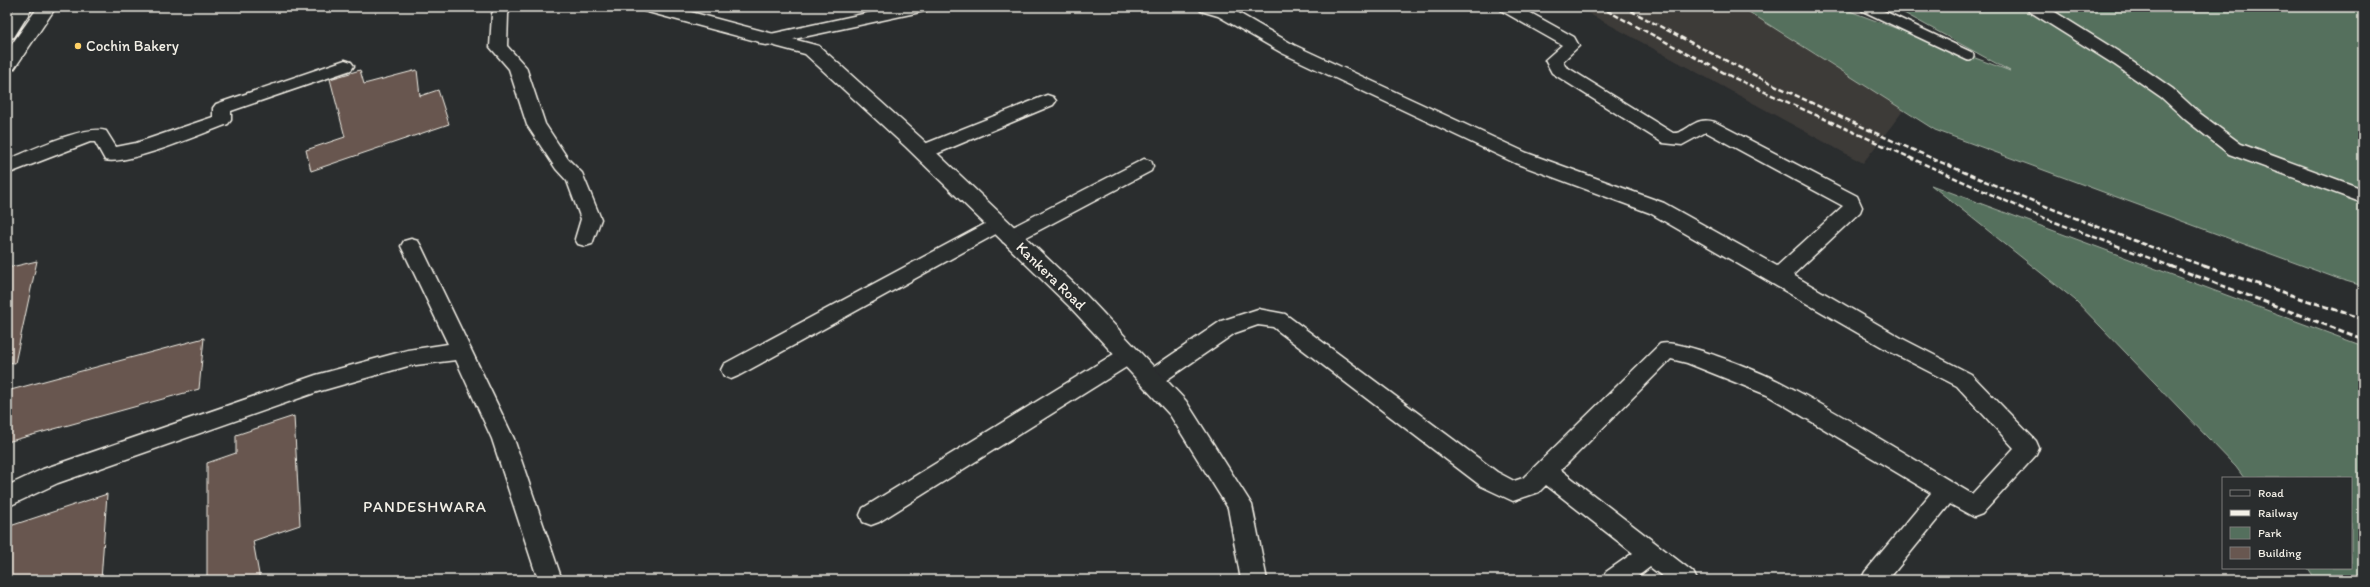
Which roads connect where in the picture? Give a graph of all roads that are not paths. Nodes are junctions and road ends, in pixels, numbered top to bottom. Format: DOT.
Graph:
graph roads {
  1 [pos="24,7"];
  2 [pos="47,7"];
  3 [pos="504,7"];
  4 [pos="650,7"];
  5 [pos="920,7"];
  6 [pos="1207,7"];
  7 [pos="1508,7"];
  8 [pos="1865,7"];
  9 [pos="2035,7"];
  10 [pos="7,33"];
  11 [pos="766,40"];
  12 [pos="1969,56"];
  13 [pos="7,65"];
  14 [pos="345,66"];
  15 [pos="1048,101"];
  16 [pos="923,152"];
  17 [pos="1144,166"];
  18 [pos="7,167"];
  19 [pos="2363,196"];
  20 [pos="1004,231"];
  21 [pos="584,239"];
  22 [pos="411,246"];
  23 [pos="1779,277"];
  24 [pos="462,352"];
  25 [pos="1129,355"];
  26 [pos="731,370"];
  27 [pos="1152,379"];
  28 [pos="1545,471"];
  29 [pos="1947,491"];
  30 [pos="7,497"];
  31 [pos="871,515"];
  32 [pos="1651,553"];
  33 [pos="550,580"];
  34 [pos="1254,580"];
  35 [pos="1614,580"];
  36 [pos="1686,580"];
  37 [pos="1873,580"];
  1 -- 10 [label="street"];
  2 -- 13 [label="street"];
  3 -- 21 [label="street"];
  4 -- 11 [label="street, Kankera Road"];
  5 -- 11 [label="street"];
  6 -- 23 [label="street"];
  7 -- 23 [label="street"];
  8 -- 12 [label="lane"];
  9 -- 19 [label="street"];
  11 -- 16 [label="street, Kankera Road"];
  14 -- 18 [label="street"];
  15 -- 16 [label="street"];
  16 -- 20 [label="street, Kankera Road"];
  17 -- 20 [label="street"];
  20 -- 25 [label="street, Kankera Road"];
  20 -- 26 [label="street"];
  22 -- 24 [label="street"];
  23 -- 29 [label="street"];
  24 -- 30 [label="street"];
  24 -- 33 [label="street"];
  25 -- 27 [label="street, Kankera Road"];
  25 -- 31 [label="street"];
  27 -- 28 [label="street"];
  27 -- 34 [label="street, Kankera Road"];
  28 -- 29 [label="street"];
  28 -- 32 [label="street"];
  29 -- 37 [label="street"];
  32 -- 35 [label="street"];
  32 -- 36 [label="street"];
}
